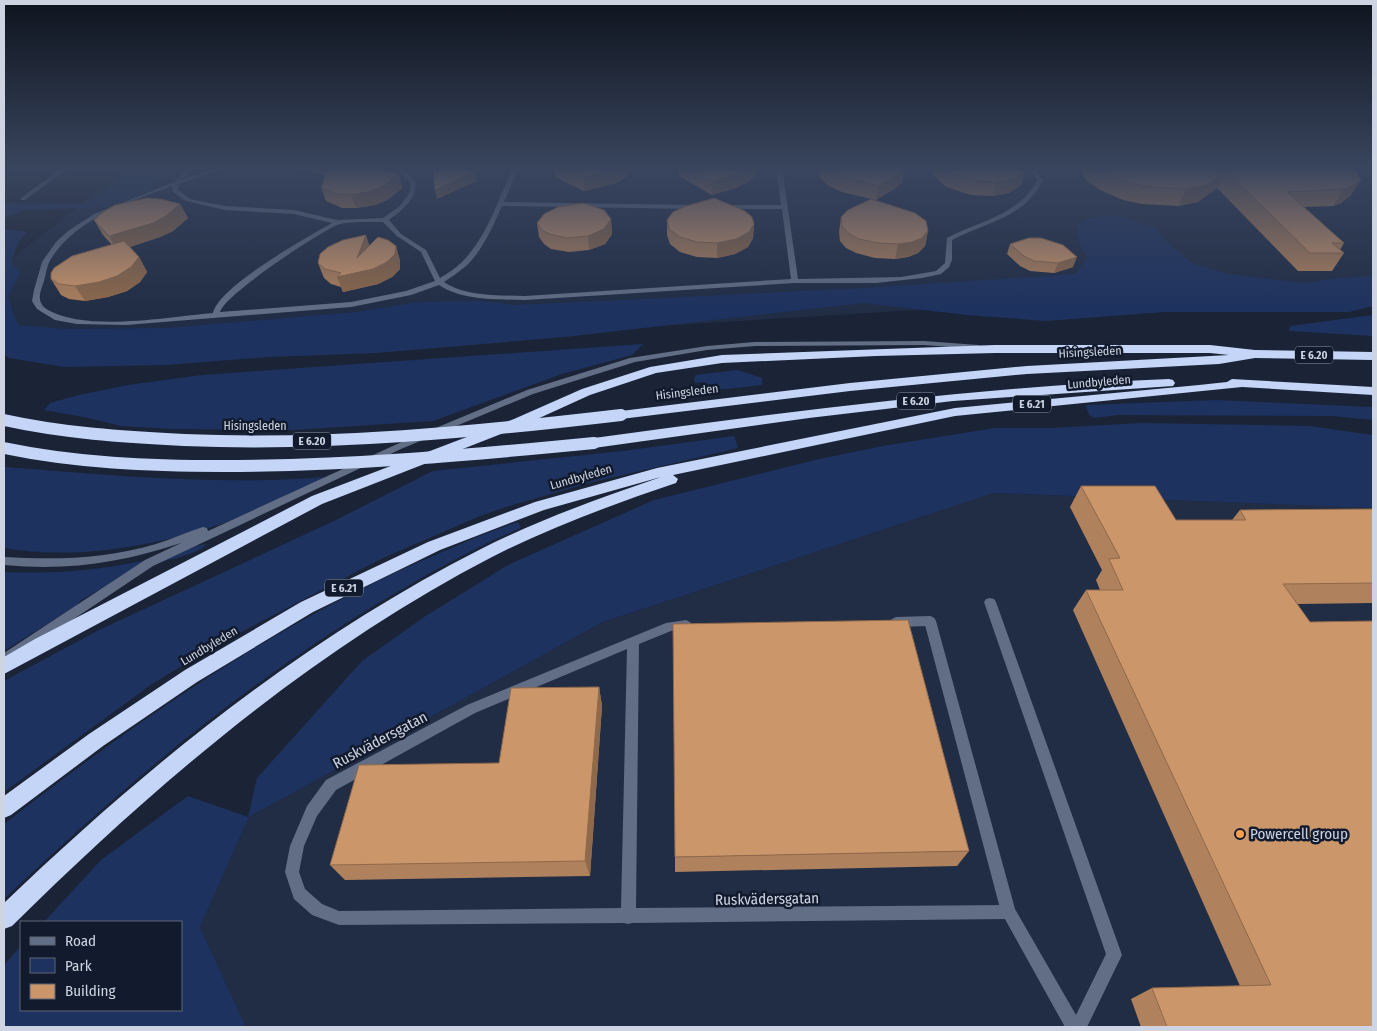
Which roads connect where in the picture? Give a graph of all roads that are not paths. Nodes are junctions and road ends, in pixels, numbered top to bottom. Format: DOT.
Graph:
graph roads {
  1 [pos="98,215"];
  2 [pos="307,215"];
  3 [pos="391,215"];
  4 [pos="494,215"];
  5 [pos="785,215"];
  6 [pos="1004,215"];
  7 [pos="385,220"];
  8 [pos="337,222"];
  9 [pos="795,281"];
  10 [pos="439,282"];
  11 [pos="216,315"];
  12 [pos="995,349"];
  13 [pos="1255,354"];
  14 [pos="1373,356"];
  15 [pos="1240,384"];
  16 [pos="1373,391"];
  17 [pos="4,420"];
  18 [pos="4,448"];
  19 [pos="727,460"];
  20 [pos="329,480"];
  21 [pos="4,561"];
  22 [pos="990,602"];
  23 [pos="882,622"];
  24 [pos="699,625"];
  25 [pos="633,642"];
  26 [pos="12,658"];
  27 [pos="4,666"];
  28 [pos="4,808"];
  29 [pos="1008,912"];
  30 [pos="628,917"];
  31 [pos="4,918"];
  32 [pos="1074,1027"];
  33 [pos="1079,1027"];
  1 -- 11 [label="street"];
  2 -- 8 [label="street"];
  3 -- 7 [label="street"];
  4 -- 10 [label="street"];
  5 -- 9 [label="street"];
  6 -- 9 [label="street"];
  7 -- 8 [label="street"];
  7 -- 10 [label="street"];
  8 -- 11 [label="street"];
  9 -- 10 [label="street"];
  10 -- 11 [label="street"];
  12 -- 13 [label="highway"];
  12 -- 20 [label="street"];
  12 -- 26 [label="highway"];
  13 -- 14 [label="highway, Hisingsleden / E 6.20"];
  13 -- 17 [label="highway, Hisingsleden / E 6.20, bridge"];
  15 -- 16 [label="highway, E 6.20"];
  15 -- 18 [label="highway, E 6.20, bridge"];
  15 -- 19 [label="highway, Lundbyleden / E 6.21"];
  19 -- 28 [label="highway, Lundbyleden / E 6.21"];
  19 -- 31 [label="highway"];
  20 -- 21 [label="street"];
  20 -- 26 [label="street"];
  22 -- 33 [label="street"];
  23 -- 29 [label="street"];
  24 -- 25 [label="street, Ruskvädersgatan"];
  25 -- 30 [label="street"];
  25 -- 30 [label="street, Ruskvädersgatan"];
  26 -- 27 [label="highway"];
  29 -- 30 [label="street, Ruskvädersgatan"];
  29 -- 32 [label="street"];
}
